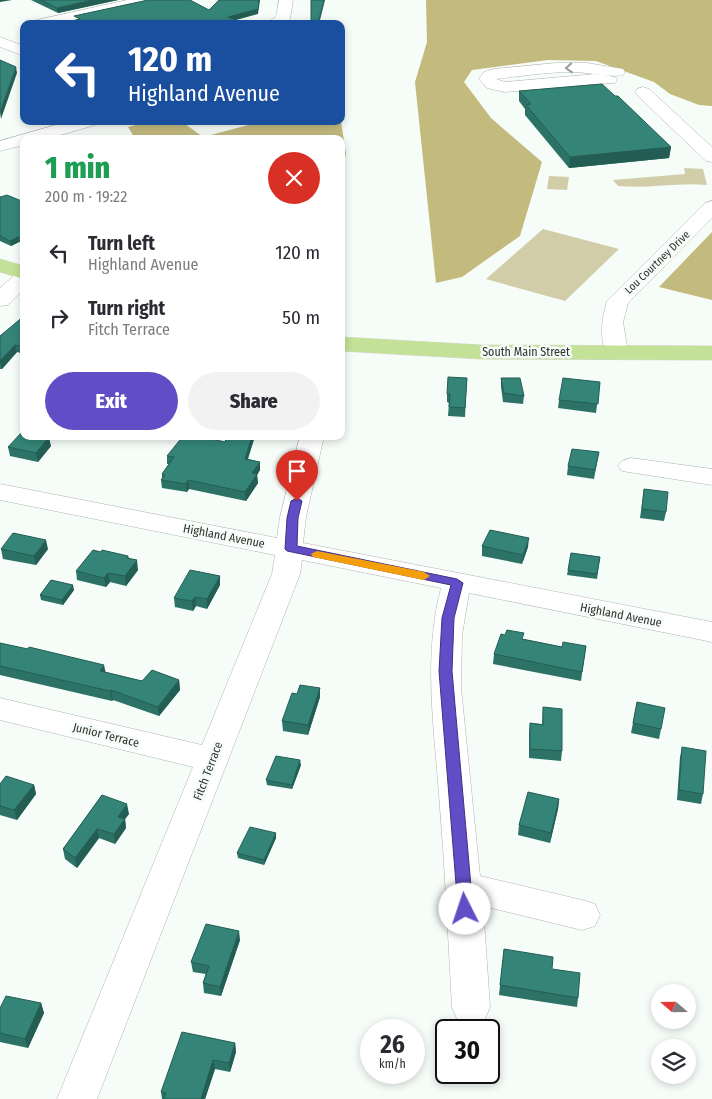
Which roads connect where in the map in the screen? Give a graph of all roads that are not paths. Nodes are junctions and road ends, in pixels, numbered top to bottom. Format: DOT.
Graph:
graph roads {
  1 [pos="146,0"];
  2 [pos="286,0"];
  3 [pos="55,20"];
  4 [pos="281,20"];
  5 [pos="3,35"];
  6 [pos="20,48"];
  7 [pos="627,81"];
  8 [pos="76,125"];
  9 [pos="706,131"];
  10 [pos="686,133"];
  11 [pos="43,135"];
  12 [pos="20,141"];
  13 [pos="0,146"];
  14 [pos="712,157"];
  15 [pos="712,207"];
  16 [pos="12,272"];
  17 [pos="0,300"];
  18 [pos="345,344"];
  19 [pos="617,352"];
  20 [pos="712,353"];
  21 [pos="311,440"];
  22 [pos="631,466"];
  23 [pos="712,477"];
  24 [pos="0,492"];
  25 [pos="291,549"];
  26 [pos="457,583"];
  27 [pos="712,632"];
  28 [pos="0,709"];
  29 [pos="212,760"];
  30 [pos="464,889"];
  31 [pos="582,915"];
  32 [pos="471,1007"];
  33 [pos="77,1099"];
  1 -- 3 [label="street"];
  2 -- 4 [label="street"];
  5 -- 6 [label="street"];
  7 -- 7 [label="street, one-way"];
  7 -- 10 [label="street"];
  8 -- 11 [label="street"];
  9 -- 10 [label="street"];
  10 -- 14 [label="street"];
  12 -- 13 [label="street"];
  15 -- 19 [label="street, Lou Courtney Drive"];
  16 -- 17 [label="street"];
  18 -- 19 [label="main road, South Main Street"];
  19 -- 20 [label="main road, South Main Street"];
  21 -- 25 [label="street, Fitch Terrace"];
  22 -- 23 [label="street"];
  24 -- 25 [label="street, Highland Avenue"];
  25 -- 26 [label="street, Highland Avenue"];
  25 -- 29 [label="street, Fitch Terrace"];
  26 -- 27 [label="street, Highland Avenue"];
  26 -- 30 [label="street"];
  28 -- 29 [label="street, Junior Terrace"];
  29 -- 33 [label="street, Fitch Terrace"];
  30 -- 31 [label="street"];
  30 -- 32 [label="street"];
}
